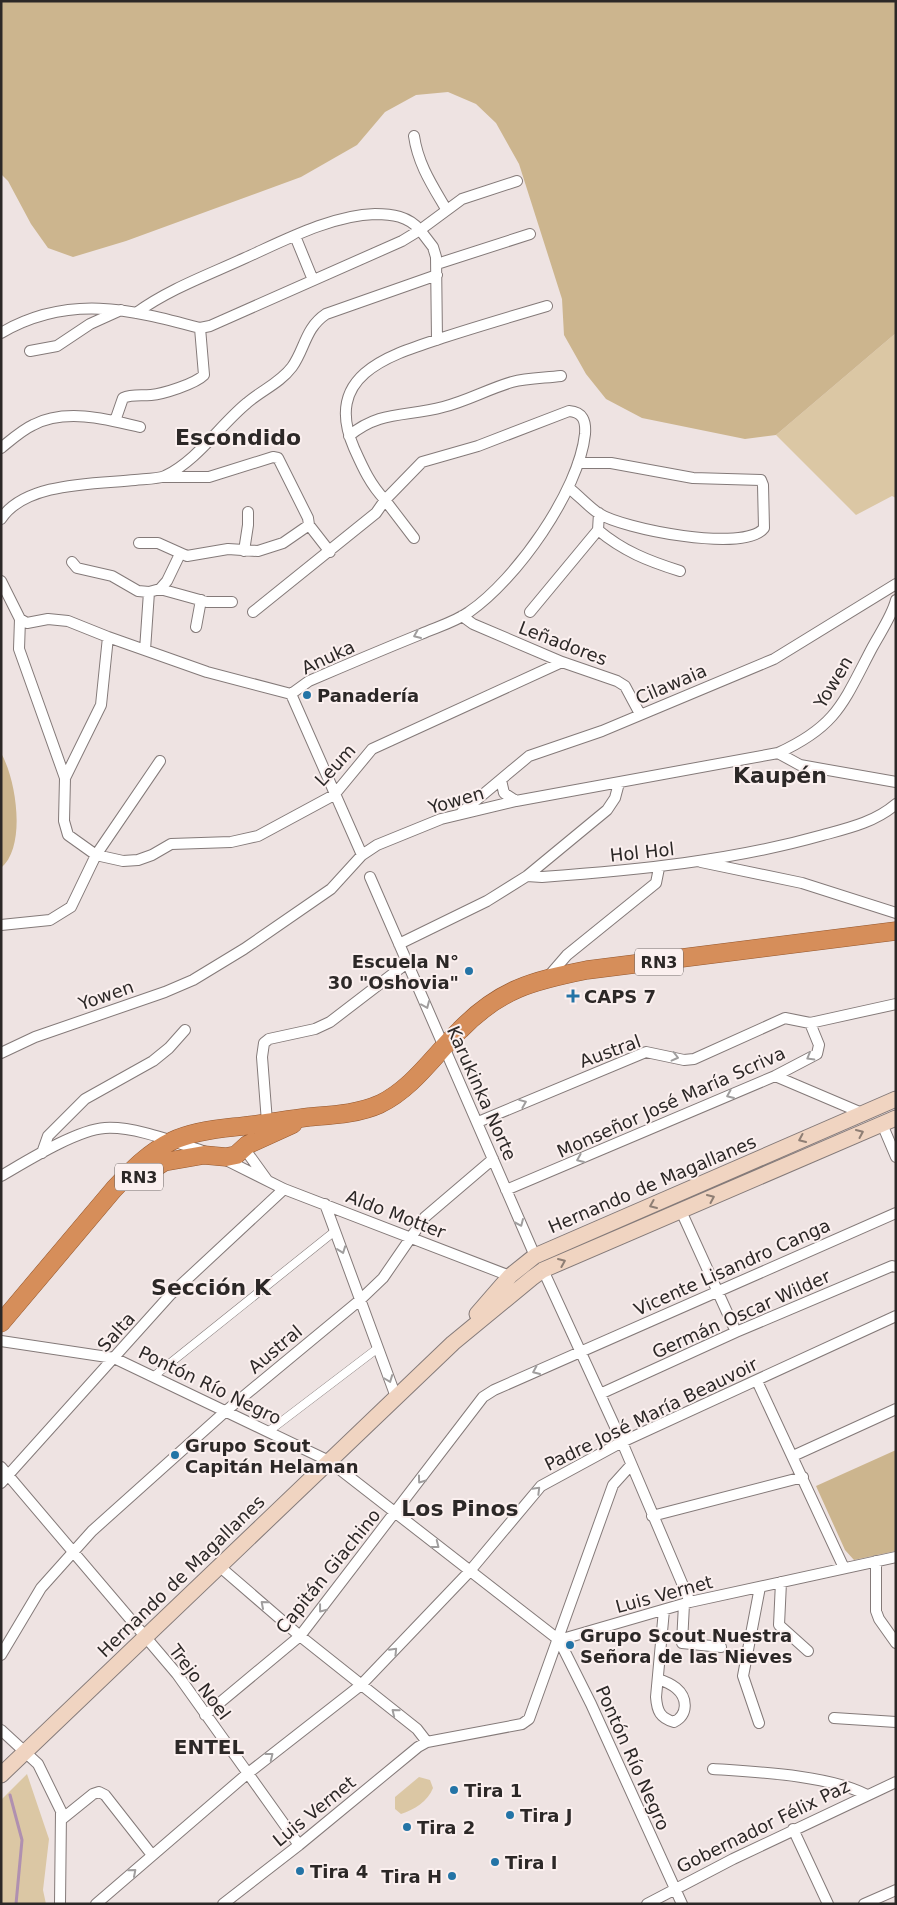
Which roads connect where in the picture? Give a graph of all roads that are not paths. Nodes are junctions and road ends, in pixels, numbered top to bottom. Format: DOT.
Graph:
graph roads {
  1 [pos="414,136"];
  2 [pos="517,181"];
  3 [pos="446,209"];
  4 [pos="420,230"];
  5 [pos="530,234"];
  6 [pos="295,236"];
  7 [pos="437,264"];
  8 [pos="437,275"];
  9 [pos="313,280"];
  10 [pos="547,306"];
  11 [pos="122,309"];
  12 [pos="136,312"];
  13 [pos="200,328"];
  14 [pos="1,332"];
  15 [pos="437,340"];
  16 [pos="30,351"];
  17 [pos="561,376"];
  18 [pos="115,421"];
  19 [pos="140,427"];
  20 [pos="349,436"];
  21 [pos="1,448"];
  22 [pos="578,463"];
  23 [pos="164,476"];
  24 [pos="569,488"];
  25 [pos="385,500"];
  26 [pos="248,512"];
  27 [pos="599,513"];
  28 [pos="1,520"];
  29 [pos="309,525"];
  30 [pos="598,530"];
  31 [pos="414,538"];
  32 [pos="138,543"];
  33 [pos="244,551"];
  34 [pos="330,552"];
  35 [pos="180,554"];
  36 [pos="72,562"];
  37 [pos="680,571"];
  38 [pos="1,581"];
  39 [pos="896,584"];
  40 [pos="160,588"];
  41 [pos="149,592"];
  42 [pos="201,600"];
  43 [pos="896,600"];
  44 [pos="232,602"];
  45 [pos="253,612"];
  46 [pos="530,612"];
  47 [pos="462,616"];
  48 [pos="20,619"];
  49 [pos="196,627"];
  50 [pos="108,638"];
  51 [pos="145,650"];
  52 [pos="562,662"];
  53 [pos="290,694"];
  54 [pos="640,714"];
  55 [pos="778,752"];
  56 [pos="160,761"];
  57 [pos="65,778"];
  58 [pos="501,780"];
  59 [pos="896,782"];
  60 [pos="619,783"];
  61 [pos="334,794"];
  62 [pos="516,801"];
  63 [pos="896,804"];
  64 [pos="461,812"];
  65 [pos="96,855"];
  66 [pos="362,855"];
  67 [pos="698,862"];
  68 [pos="659,868"];
  69 [pos="527,876"];
  70 [pos="370,877"];
  71 [pos="896,913"];
  72 [pos="1,925"];
  73 [pos="896,931"];
  74 [pos="399,944"];
  75 [pos="407,963"];
  76 [pos="548,977"];
  77 [pos="896,1004"];
  78 [pos="810,1023"];
  79 [pos="185,1030"];
  80 [pos="444,1047"];
  81 [pos="1,1053"];
  82 [pos="775,1076"];
  83 [pos="896,1099"];
  84 [pos="862,1113"];
  85 [pos="315,1116"];
  86 [pos="889,1121"];
  87 [pos="267,1122"];
  88 [pos="478,1122"];
  89 [pos="236,1127"];
  90 [pos="212,1130"];
  91 [pos="171,1142"];
  92 [pos="246,1147"];
  93 [pos="42,1153"];
  94 [pos="212,1155"];
  95 [pos="896,1157"];
  96 [pos="493,1159"];
  97 [pos="1,1176"];
  98 [pos="270,1182"];
  99 [pos="284,1189"];
  100 [pos="506,1190"];
  101 [pos="325,1204"];
  102 [pos="681,1211"];
  103 [pos="896,1213"];
  104 [pos="81,1227"];
  105 [pos="334,1231"];
  106 [pos="410,1237"];
  107 [pos="534,1256"];
  108 [pos="896,1268"];
  109 [pos="543,1270"];
  110 [pos="510,1276"];
  111 [pos="718,1291"];
  112 [pos="360,1300"];
  113 [pos="896,1316"];
  114 [pos="1,1323"];
  115 [pos="736,1332"];
  116 [pos="1,1341"];
  117 [pos="453,1343"];
  118 [pos="378,1348"];
  119 [pos="580,1352"];
  120 [pos="114,1358"];
  121 [pos="154,1376"];
  122 [pos="756,1381"];
  123 [pos="600,1394"];
  124 [pos="396,1397"];
  125 [pos="896,1409"];
  126 [pos="227,1410"];
  127 [pos="269,1431"];
  128 [pos="622,1442"];
  129 [pos="792,1456"];
  130 [pos="329,1461"];
  131 [pos="631,1465"];
  132 [pos="1,1467"];
  133 [pos="9,1476"];
  134 [pos="803,1477"];
  135 [pos="1,1484"];
  136 [pos="396,1514"];
  137 [pos="652,1516"];
  138 [pos="72,1551"];
  139 [pos="896,1557"];
  140 [pos="876,1561"];
  141 [pos="220,1566"];
  142 [pos="844,1568"];
  143 [pos="470,1572"];
  144 [pos="781,1582"];
  145 [pos="760,1587"];
  146 [pos="687,1603"];
  147 [pos="664,1610"];
  148 [pos="300,1636"];
  149 [pos="144,1638"];
  150 [pos="558,1640"];
  151 [pos="896,1643"];
  152 [pos="721,1647"];
  153 [pos="808,1651"];
  154 [pos="1,1655"];
  155 [pos="658,1679"];
  156 [pos="361,1685"];
  157 [pos="206,1715"];
  158 [pos="834,1718"];
  159 [pos="896,1722"];
  160 [pos="759,1723"];
  161 [pos="1,1730"];
  162 [pos="427,1742"];
  163 [pos="25,1751"];
  164 [pos="713,1769"];
  165 [pos="247,1774"];
  166 [pos="1,1775"];
  167 [pos="896,1782"];
  168 [pos="867,1795"];
  169 [pos="62,1819"];
  170 [pos="794,1829"];
  171 [pos="299,1845"];
  172 [pos="152,1855"];
  173 [pos="674,1888"];
  174 [pos="896,1890"];
  175 [pos="60,1904"];
  176 [pos="96,1904"];
  177 [pos="223,1904"];
  178 [pos="647,1904"];
  179 [pos="682,1904"];
  180 [pos="828,1904"];
  181 [pos="864,1904"];
  1 -- 3 [label="street"];
  2 -- 3 [label="street"];
  3 -- 4 [label="street"];
  4 -- 6 [label="street"];
  4 -- 7 [label="street"];
  4 -- 9 [label="street"];
  5 -- 7 [label="street"];
  6 -- 9 [label="street"];
  6 -- 12 [label="street"];
  7 -- 8 [label="street"];
  8 -- 15 [label="street"];
  8 -- 23 [label="street"];
  9 -- 13 [label="street"];
  10 -- 15 [label="street"];
  11 -- 12 [label="street"];
  11 -- 14 [label="street"];
  11 -- 16 [label="street"];
  12 -- 13 [label="street"];
  13 -- 18 [label="street"];
  15 -- 20 [label="street"];
  17 -- 20 [label="street"];
  18 -- 19 [label="street"];
  18 -- 21 [label="street"];
  20 -- 25 [label="street"];
  22 -- 24 [label="street, Anuka"];
  22 -- 25 [label="street, Anuka"];
  22 -- 27 [label="street"];
  23 -- 28 [label="street"];
  23 -- 29 [label="street"];
  24 -- 27 [label="street"];
  24 -- 47 [label="street, Anuka"];
  25 -- 31 [label="street"];
  25 -- 34 [label="street, Anuka"];
  26 -- 33 [label="street"];
  27 -- 30 [label="street"];
  29 -- 33 [label="street"];
  29 -- 34 [label="street"];
  30 -- 37 [label="street"];
  30 -- 46 [label="street"];
  32 -- 35 [label="street"];
  33 -- 35 [label="street"];
  34 -- 45 [label="street, Anuka"];
  35 -- 40 [label="street"];
  36 -- 41 [label="street"];
  38 -- 48 [label="street"];
  39 -- 54 [label="street, Cilawaia"];
  40 -- 41 [label="street"];
  40 -- 42 [label="street"];
  41 -- 51 [label="street"];
  42 -- 44 [label="street"];
  42 -- 49 [label="street"];
  43 -- 55 [label="street, Yowen"];
  47 -- 52 [label="street, Leñadores"];
  47 -- 53 [label="street, Anuka, one-way"];
  48 -- 50 [label="street, Anuka"];
  48 -- 57 [label="street"];
  50 -- 51 [label="street, Anuka"];
  50 -- 57 [label="street"];
  51 -- 53 [label="street, Anuka"];
  52 -- 54 [label="street, Leñadores"];
  52 -- 61 [label="street, Leum"];
  53 -- 61 [label="street"];
  54 -- 58 [label="street, Cilawaia"];
  55 -- 59 [label="street"];
  55 -- 60 [label="street, Yowen"];
  56 -- 65 [label="street"];
  57 -- 65 [label="street"];
  58 -- 62 [label="street"];
  58 -- 64 [label="street, Cilawaia"];
  60 -- 62 [label="street, Yowen"];
  60 -- 69 [label="street"];
  61 -- 65 [label="street, Leum"];
  61 -- 66 [label="street"];
  62 -- 64 [label="street, Yowen"];
  63 -- 67 [label="street, Hol Hol"];
  64 -- 66 [label="street, Yowen"];
  65 -- 72 [label="street"];
  66 -- 81 [label="street, Yowen"];
  67 -- 68 [label="street, Hol Hol"];
  67 -- 71 [label="street"];
  68 -- 69 [label="street, Hol Hol"];
  68 -- 76 [label="street"];
  69 -- 74 [label="street"];
  70 -- 74 [label="street, Karukinka Norte"];
  73 -- 76 [label="highway, RN3"];
  74 -- 75 [label="street, Karukinka Norte"];
  75 -- 80 [label="street, Karukinka Norte, one-way"];
  75 -- 87 [label="street"];
  76 -- 80 [label="highway, RN3"];
  77 -- 78 [label="street"];
  78 -- 82 [label="street, Monseñor José María Scriva, one-way"];
  88 -- 78 [label="street, Austral, one-way"];
  79 -- 93 [label="street"];
  80 -- 85 [label="highway, RN3"];
  80 -- 88 [label="street, Karukinka Norte"];
  82 -- 84 [label="street"];
  82 -- 100 [label="street, Monseñor José María Scriva, one-way"];
  83 -- 84 [label="main road, Hernando de Magallanes"];
  84 -- 107 [label="main road, Hernando de Magallanes, one-way"];
  85 -- 87 [label="highway, RN3"];
  85 -- 92 [label="highway, RN3"];
  86 -- 95 [label="street"];
  102 -- 86 [label="main road, Hernando de Magallanes, one-way"];
  87 -- 89 [label="highway, RN3"];
  88 -- 96 [label="street, Karukinka Norte"];
  89 -- 90 [label="highway, RN3"];
  89 -- 92 [label="highway"];
  90 -- 91 [label="highway, RN3"];
  90 -- 94 [label="highway"];
  91 -- 93 [label="street, Aldo Motter"];
  91 -- 94 [label="street, Aldo Motter"];
  91 -- 104 [label="highway, RN3"];
  92 -- 94 [label="highway, RN3"];
  92 -- 98 [label="street, Aldo Motter"];
  93 -- 97 [label="street, Aldo Motter"];
  94 -- 98 [label="street, Aldo Motter"];
  94 -- 104 [label="highway, RN3"];
  96 -- 100 [label="street, Karukinka Norte"];
  96 -- 106 [label="street, Austral"];
  98 -- 99 [label="street, Aldo Motter"];
  99 -- 101 [label="street, Aldo Motter"];
  99 -- 120 [label="street, Salta"];
  100 -- 107 [label="street, Karukinka Norte, one-way"];
  101 -- 105 [label="street"];
  101 -- 106 [label="street, Aldo Motter"];
  109 -- 102 [label="main road, Hernando de Magallanes, one-way"];
  102 -- 111 [label="street"];
  103 -- 111 [label="street, Vicente Lisandro Canga"];
  104 -- 114 [label="highway, RN3"];
  105 -- 112 [label="street, one-way"];
  105 -- 121 [label="street"];
  106 -- 110 [label="street, Aldo Motter"];
  106 -- 112 [label="street, Austral"];
  107 -- 110 [label="main road, Hernando de Magallanes"];
  108 -- 115 [label="street, Germán Oscar Wilder"];
  109 -- 117 [label="main road, Hernando de Magallanes"];
  109 -- 119 [label="street"];
  110 -- 117 [label="main road, Hernando de Magallanes"];
  111 -- 115 [label="street"];
  111 -- 119 [label="street, Vicente Lisandro Canga"];
  112 -- 118 [label="street"];
  112 -- 126 [label="street, Austral"];
  113 -- 122 [label="street, Padre José María Beauvoir"];
  115 -- 123 [label="street, Germán Oscar Wilder"];
  116 -- 120 [label="street, Pontón Río Negro"];
  117 -- 124 [label="main road, Hernando de Magallanes"];
  118 -- 124 [label="street, one-way"];
  118 -- 127 [label="street"];
  119 -- 123 [label="street"];
  119 -- 136 [label="street, Capitán Giachino, one-way"];
  120 -- 121 [label="street, Pontón Río Negro"];
  120 -- 133 [label="street, Salta"];
  121 -- 126 [label="street, Pontón Río Negro"];
  122 -- 128 [label="street, Padre José María Beauvoir"];
  122 -- 129 [label="street"];
  123 -- 128 [label="street"];
  124 -- 130 [label="main road, Hernando de Magallanes"];
  125 -- 129 [label="street"];
  126 -- 127 [label="street, Pontón Río Negro"];
  126 -- 138 [label="street, Austral"];
  127 -- 130 [label="street, Pontón Río Negro"];
  128 -- 131 [label="street"];
  143 -- 128 [label="street, Padre José María Beauvoir, one-way"];
  129 -- 134 [label="street"];
  130 -- 136 [label="street, Pontón Río Negro"];
  130 -- 141 [label="main road, Hernando de Magallanes"];
  131 -- 137 [label="street"];
  131 -- 150 [label="street"];
  132 -- 133 [label="street, Trejo Noel"];
  133 -- 135 [label="street, Salta"];
  133 -- 138 [label="street, Trejo Noel"];
  134 -- 137 [label="street"];
  134 -- 142 [label="street"];
  136 -- 143 [label="street, Pontón Río Negro, one-way"];
  136 -- 148 [label="street, Capitán Giachino, one-way"];
  137 -- 146 [label="street"];
  138 -- 149 [label="street, Trejo Noel"];
  138 -- 154 [label="street, Austral"];
  139 -- 140 [label="street, Luis Vernet"];
  140 -- 142 [label="street, Luis Vernet"];
  140 -- 151 [label="street"];
  148 -- 141 [label="street, one-way"];
  141 -- 149 [label="main road, Hernando de Magallanes"];
  142 -- 144 [label="street, Luis Vernet"];
  143 -- 150 [label="street, Pontón Río Negro"];
  156 -- 143 [label="street, Padre José María Beauvoir, one-way"];
  144 -- 145 [label="street, Luis Vernet"];
  144 -- 153 [label="street"];
  145 -- 146 [label="street, Luis Vernet"];
  145 -- 160 [label="street"];
  146 -- 147 [label="street, Luis Vernet"];
  146 -- 152 [label="street"];
  147 -- 150 [label="street, Luis Vernet"];
  147 -- 155 [label="street"];
  148 -- 156 [label="street"];
  148 -- 157 [label="street, Capitán Giachino"];
  149 -- 157 [label="street, Trejo Noel"];
  149 -- 163 [label="main road, Hernando de Magallanes"];
  150 -- 162 [label="street, Luis Vernet"];
  150 -- 173 [label="street, Pontón Río Negro"];
  162 -- 156 [label="street, one-way"];
  165 -- 156 [label="street, Padre José María Beauvoir, one-way"];
  157 -- 165 [label="street, Trejo Noel"];
  158 -- 159 [label="street"];
  161 -- 163 [label="street"];
  162 -- 171 [label="street, Luis Vernet"];
  163 -- 166 [label="main road, Hernando de Magallanes"];
  163 -- 169 [label="street"];
  164 -- 168 [label="street"];
  165 -- 171 [label="street, Trejo Noel"];
  165 -- 172 [label="street, Padre José María Beauvoir"];
  167 -- 168 [label="street, Gobernador Félix Paz"];
  168 -- 170 [label="street, Gobernador Félix Paz"];
  169 -- 172 [label="street"];
  169 -- 175 [label="street"];
  170 -- 173 [label="street, Gobernador Félix Paz"];
  170 -- 180 [label="street"];
  171 -- 177 [label="street, Luis Vernet"];
  176 -- 172 [label="street, Padre José María Beauvoir, one-way"];
  173 -- 178 [label="street, Gobernador Félix Paz"];
  173 -- 179 [label="street, Pontón Río Negro"];
  174 -- 181 [label="street"];
}
